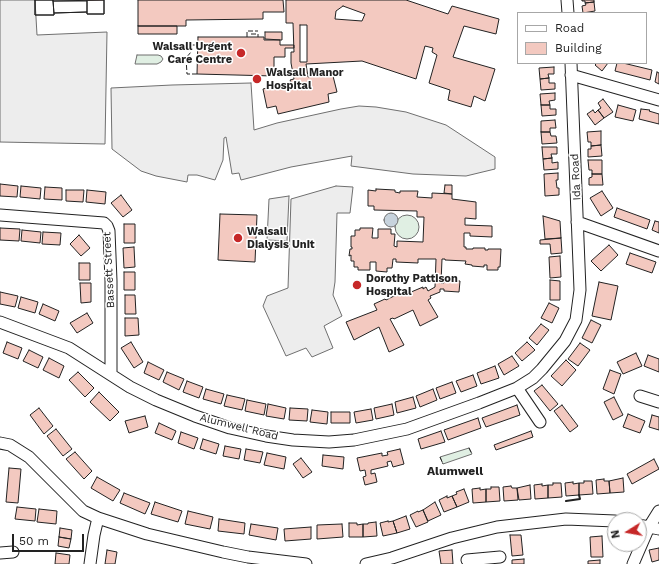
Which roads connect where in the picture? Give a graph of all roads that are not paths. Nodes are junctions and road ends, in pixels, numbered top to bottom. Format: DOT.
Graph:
graph roads {
  1 [pos="567,0"];
  2 [pos="568,12"];
  3 [pos="570,64"];
  4 [pos="571,75"];
  5 [pos="659,100"];
  6 [pos="0,214"];
  7 [pos="577,222"];
  8 [pos="659,251"];
  9 [pos="580,290"];
  10 [pos="0,322"];
  11 [pos="111,374"];
  12 [pos="516,388"];
  13 [pos="640,396"];
  14 [pos="659,402"];
  15 [pos="540,422"];
  16 [pos="0,443"];
  17 [pos="659,511"];
  18 [pos="98,518"];
  19 [pos="607,521"];
  20 [pos="649,527"];
  21 [pos="13,552"];
  22 [pos="0,553"];
  23 [pos="500,557"];
  24 [pos="467,560"];
  25 [pos="483,561"];
  26 [pos="90,564"];
  27 [pos="306,564"];
  28 [pos="366,564"];
  29 [pos="370,564"];
  30 [pos="633,564"];
  1 -- 2 [label="street"];
  3 -- 4 [label="street, Ida Road"];
  4 -- 5 [label="street"];
  4 -- 7 [label="street, Ida Road"];
  6 -- 11 [label="street, Bassett Street"];
  7 -- 8 [label="street"];
  7 -- 9 [label="street, Ida Road"];
  9 -- 12 [label="street, Alumwell Road"];
  10 -- 11 [label="street, Alumwell Road"];
  11 -- 12 [label="street, Alumwell Road"];
  12 -- 15 [label="street"];
  13 -- 14 [label="street"];
  16 -- 18 [label="street"];
  17 -- 20 [label="street"];
  18 -- 26 [label="street"];
  18 -- 27 [label="street"];
  19 -- 29 [label="street"];
  20 -- 30 [label="street"];
  21 -- 22 [label="street"];
  23 -- 25 [label="street"];
  24 -- 25 [label="street"];
  28 -- 29 [label="street"];
}
